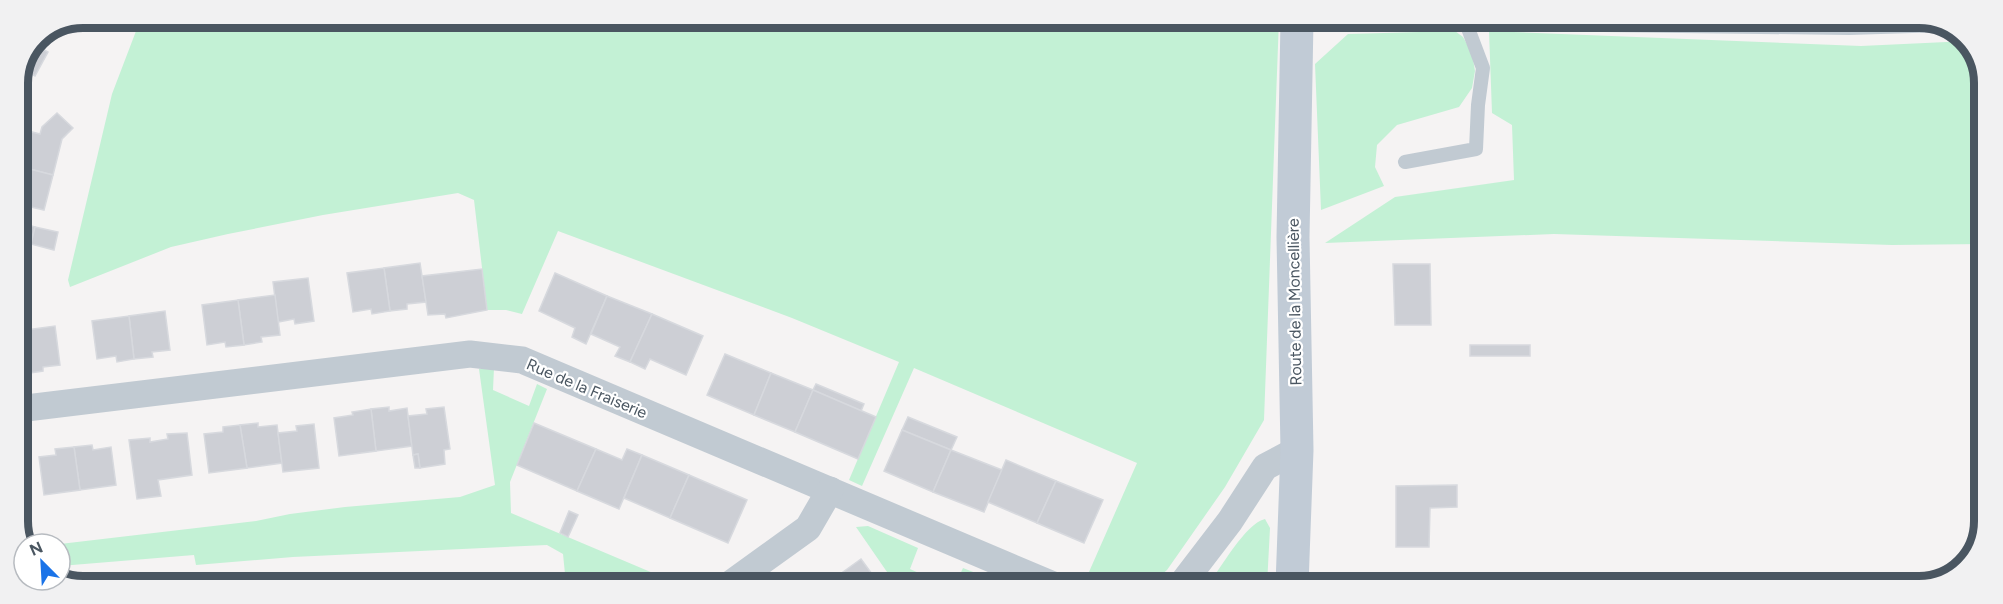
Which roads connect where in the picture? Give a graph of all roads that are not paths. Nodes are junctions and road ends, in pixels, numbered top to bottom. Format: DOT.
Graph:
graph roads {
  1 [pos="1297,28"];
  2 [pos="1468,28"];
  3 [pos="1405,162"];
  4 [pos="29,408"];
  5 [pos="1297,450"];
  6 [pos="830,490"];
  7 [pos="741,576"];
  8 [pos="1032,576"];
  9 [pos="1188,576"];
  10 [pos="1292,576"];
  1 -- 5 [label="street, Route de la Moncellière"];
  2 -- 3 [label="lane"];
  4 -- 6 [label="street, Rue de la Fraiserie"];
  5 -- 9 [label="street"];
  5 -- 10 [label="street, Route de la Moncellière"];
  6 -- 7 [label="street"];
  6 -- 8 [label="street, Rue de la Fraiserie"];
}
